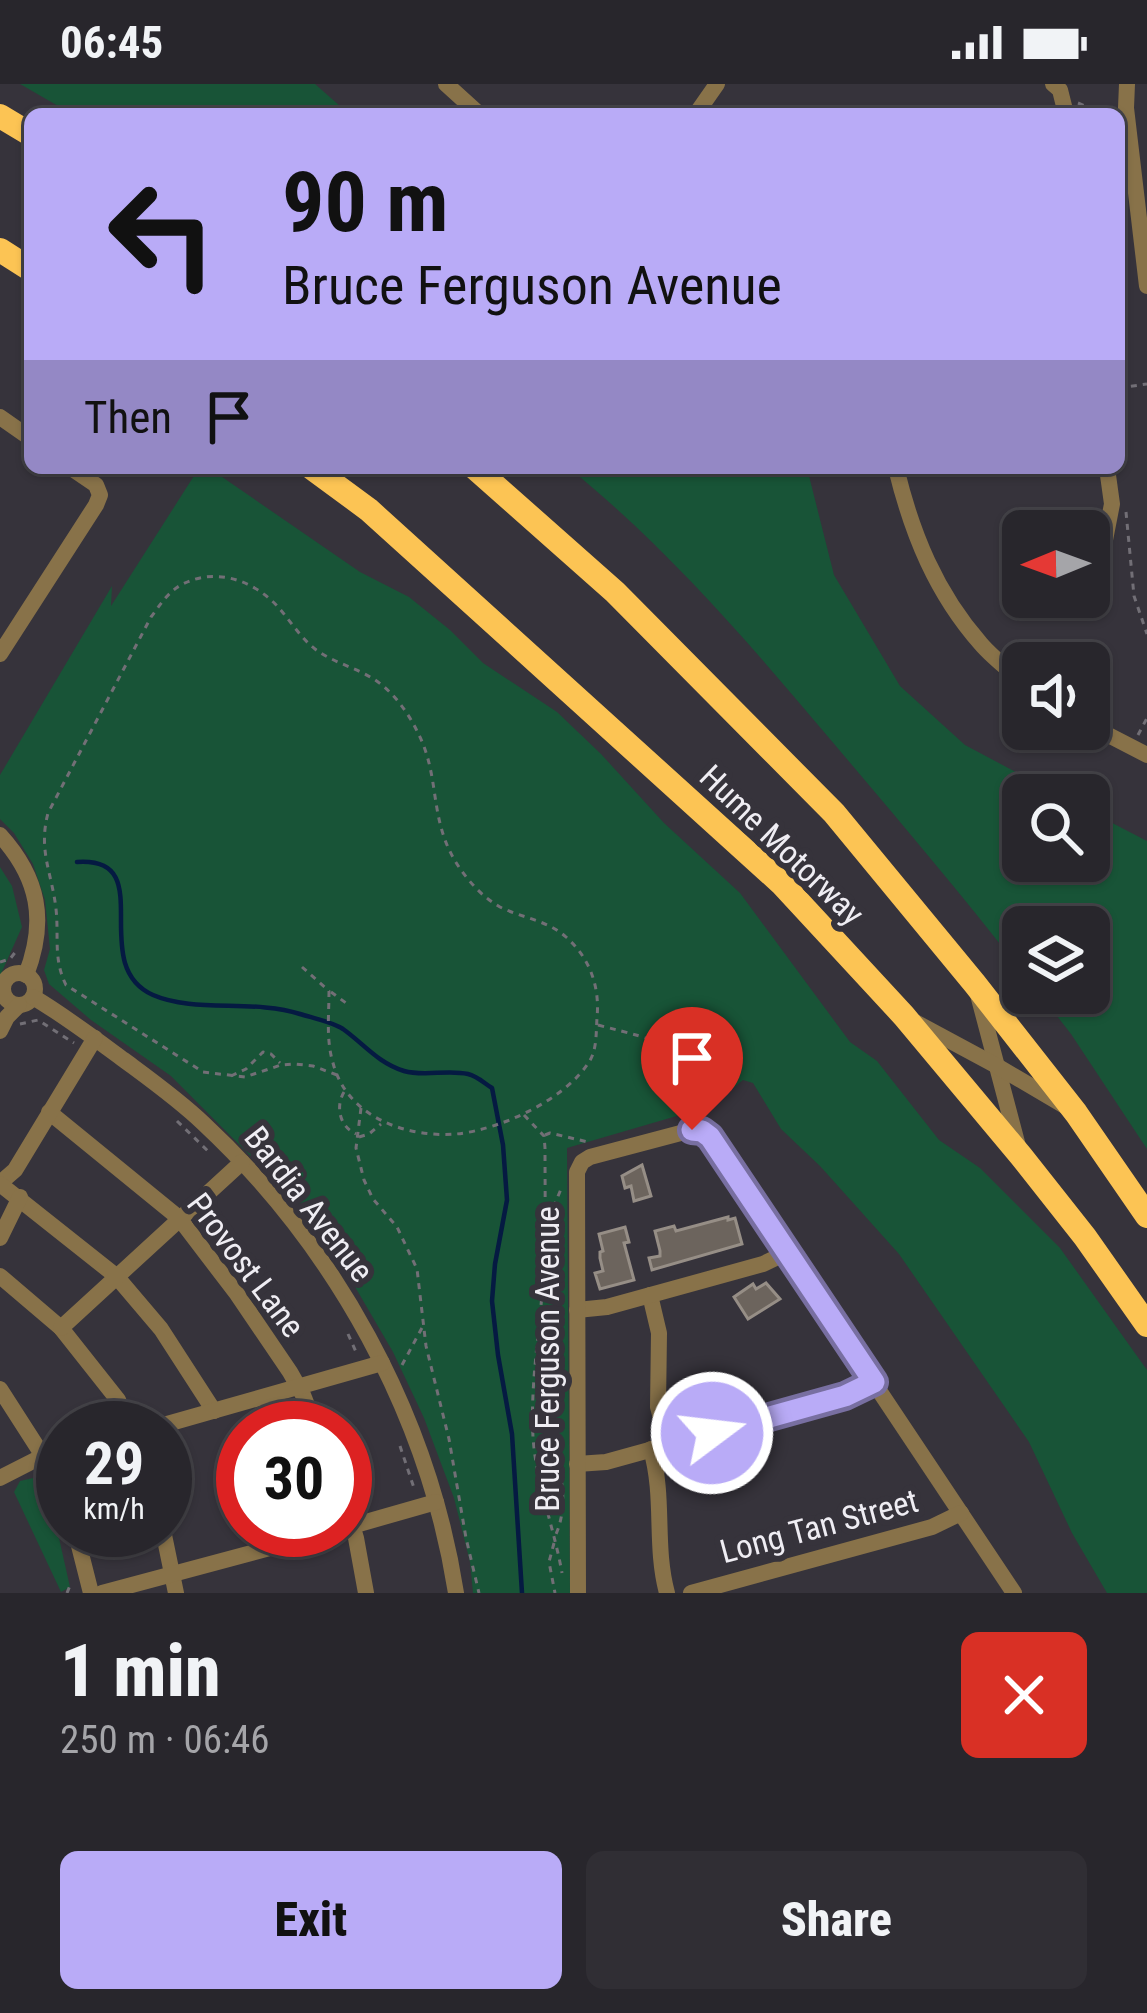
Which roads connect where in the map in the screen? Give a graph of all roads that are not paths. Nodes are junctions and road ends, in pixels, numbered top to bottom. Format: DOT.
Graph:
graph roads {
  1 [pos="446,84"];
  2 [pos="1126,92"];
  3 [pos="472,108"];
  4 [pos="1147,286"];
  5 [pos="80,474"];
  6 [pos="320,474"];
  7 [pos="482,474"];
  8 [pos="898,474"];
  9 [pos="1115,474"];
  10 [pos="1110,516"];
  11 [pos="0,654"];
  12 [pos="1002,664"];
  13 [pos="1110,736"];
  14 [pos="1139,751"];
  15 [pos="0,835"];
  16 [pos="26,975"];
  17 [pos="2,984"];
  18 [pos="975,984"];
  19 [pos="26,1001"];
  20 [pos="904,1016"];
  21 [pos="0,1030"];
  22 [pos="91,1045"];
  23 [pos="995,1064"];
  24 [pos="49,1112"];
  25 [pos="1076,1113"];
  26 [pos="1022,1156"];
  27 [pos="242,1162"];
  28 [pos="0,1183"];
  29 [pos="20,1197"];
  30 [pos="1147,1216"];
  31 [pos="179,1218"];
  32 [pos="0,1238"];
  33 [pos="788,1252"];
  34 [pos="0,1276"];
  35 [pos="116,1276"];
  36 [pos="650,1295"];
  37 [pos="578,1310"];
  38 [pos="1147,1325"];
  39 [pos="61,1328"];
  40 [pos="390,1366"];
  41 [pos="874,1382"];
  42 [pos="299,1387"];
  43 [pos="0,1389"];
  44 [pos="118,1401"];
  45 [pos="305,1401"];
  46 [pos="214,1411"];
  47 [pos="192,1417"];
  48 [pos="36,1444"];
  49 [pos="659,1447"];
  50 [pos="36,1460"];
  51 [pos="577,1464"];
  52 [pos="0,1478"];
  53 [pos="436,1502"];
  54 [pos="961,1513"];
  55 [pos="372,1520"];
  56 [pos="78,1557"];
  57 [pos="170,1557"];
  58 [pos="237,1557"];
  59 [pos="354,1557"];
  60 [pos="174,1574"];
  61 [pos="91,1593"];
  62 [pos="102,1593"];
  63 [pos="176,1593"];
  64 [pos="366,1593"];
  65 [pos="456,1593"];
  66 [pos="578,1593"];
  67 [pos="668,1593"];
  68 [pos="691,1593"];
  69 [pos="1014,1593"];
  1 -- 3 [label="street"];
  2 -- 4 [label="street"];
  5 -- 11 [label="street"];
  6 -- 20 [label="highway, Hume Motorway"];
  7 -- 18 [label="highway, Hume Motorway"];
  8 -- 12 [label="street"];
  9 -- 10 [label="street"];
  13 -- 14 [label="street"];
  15 -- 16 [label="street"];
  16 -- 17 [label="street"];
  16 -- 19 [label="street"];
  17 -- 19 [label="street"];
  18 -- 23 [label="street"];
  18 -- 25 [label="highway, Hume Motorway"];
  19 -- 21 [label="street"];
  19 -- 22 [label="street, Bardia Avenue"];
  20 -- 23 [label="street"];
  20 -- 26 [label="highway, Hume Motorway"];
  22 -- 24 [label="street"];
  22 -- 27 [label="street, Bardia Avenue"];
  23 -- 25 [label="street"];
  23 -- 26 [label="street"];
  24 -- 28 [label="street"];
  24 -- 31 [label="street, Provost Lane"];
  25 -- 30 [label="highway, Hume Motorway"];
  26 -- 38 [label="highway, Hume Motorway"];
  27 -- 31 [label="street"];
  27 -- 40 [label="street, Bardia Avenue"];
  28 -- 29 [label="street"];
  29 -- 32 [label="street"];
  29 -- 35 [label="street"];
  31 -- 35 [label="street"];
  31 -- 42 [label="street, Provost Lane"];
  33 -- 36 [label="street"];
  33 -- 37 [label="street, Bruce Ferguson Avenue"];
  33 -- 41 [label="street, Bruce Ferguson Avenue"];
  34 -- 39 [label="street"];
  35 -- 39 [label="street"];
  35 -- 46 [label="street"];
  36 -- 37 [label="street"];
  36 -- 49 [label="street"];
  37 -- 51 [label="street, Bruce Ferguson Avenue"];
  39 -- 44 [label="street"];
  40 -- 42 [label="street"];
  40 -- 53 [label="street, Bardia Avenue"];
  41 -- 49 [label="street"];
  41 -- 54 [label="street, Bruce Ferguson Avenue"];
  42 -- 45 [label="street, Provost Lane"];
  42 -- 46 [label="street"];
  43 -- 48 [label="street"];
  46 -- 47 [label="street"];
  49 -- 51 [label="street"];
  49 -- 67 [label="street"];
  50 -- 52 [label="street"];
  51 -- 66 [label="street, Bruce Ferguson Avenue"];
  53 -- 55 [label="street"];
  53 -- 65 [label="street, Bardia Avenue"];
  54 -- 68 [label="street, Long Tan Street"];
  54 -- 69 [label="street, Bruce Ferguson Avenue"];
  56 -- 61 [label="street"];
  57 -- 60 [label="street"];
  58 -- 60 [label="street"];
  59 -- 64 [label="street"];
  60 -- 62 [label="street"];
  60 -- 63 [label="street"];
}
